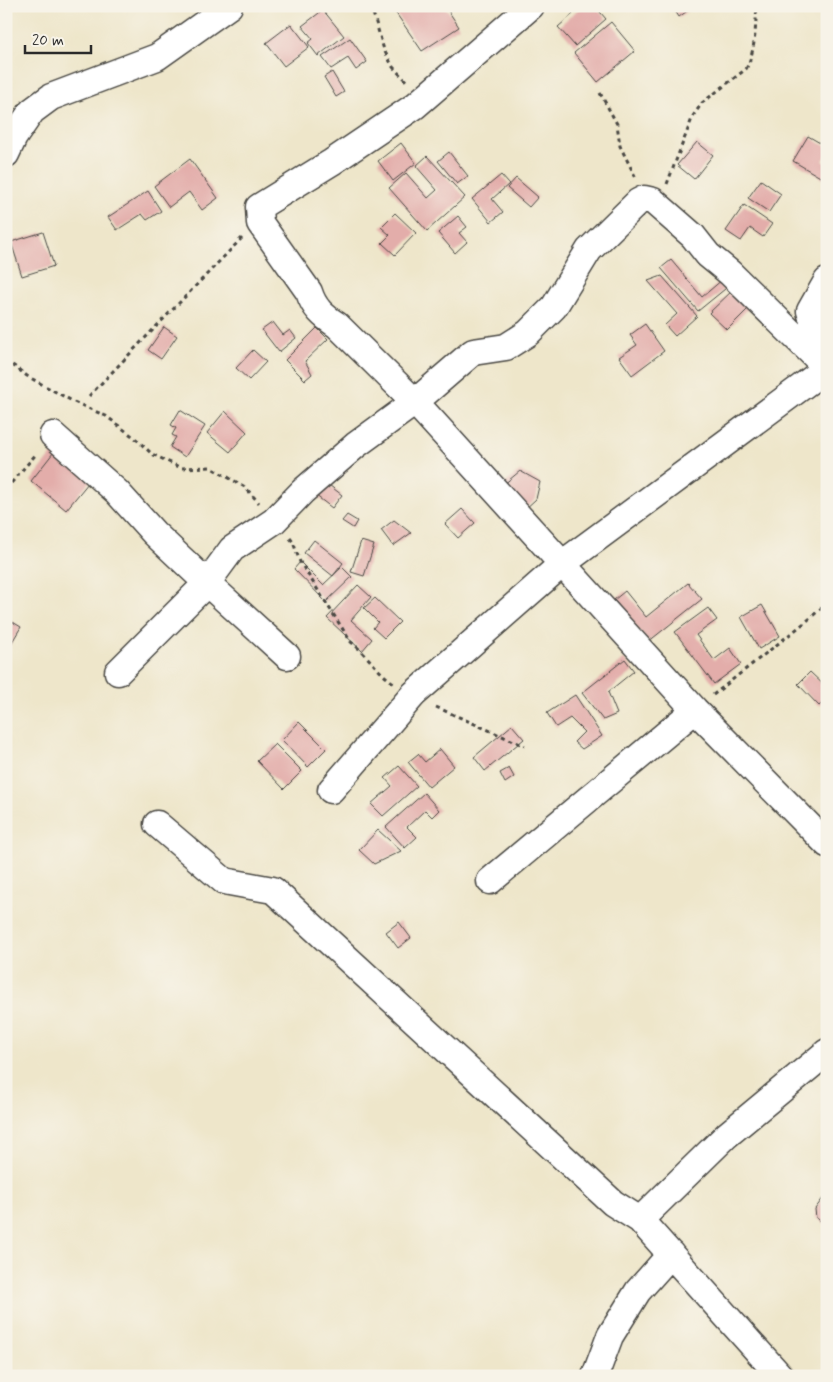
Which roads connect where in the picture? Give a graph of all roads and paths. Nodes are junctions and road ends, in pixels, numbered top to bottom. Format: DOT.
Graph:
graph roads {
  1 [pos="229,6"];
  2 [pos="371,6"];
  3 [pos="531,6"];
  4 [pos="757,6"];
  5 [pos="600,93"];
  6 [pos="423,99"];
  7 [pos="6,154"];
  8 [pos="651,202"];
  9 [pos="260,223"];
  10 [pos="827,281"];
  11 [pos="827,368"];
  12 [pos="88,396"];
  13 [pos="415,402"];
  14 [pos="53,435"];
  15 [pos="562,564"];
  16 [pos="207,583"];
  17 [pos="827,603"];
  18 [pos="287,656"];
  19 [pos="118,672"];
  20 [pos="694,710"];
  21 [pos="332,790"];
  22 [pos="157,824"];
  23 [pos="827,844"];
  24 [pos="490,881"];
  25 [pos="827,1052"];
  26 [pos="640,1220"];
  27 [pos="671,1254"];
  28 [pos="595,1376"];
  29 [pos="780,1376"];
  1 -- 7 [label="street"];
  2 -- 6 [label="path"];
  3 -- 6 [label="street"];
  4 -- 8 [label="path"];
  5 -- 8 [label="path"];
  6 -- 9 [label="street"];
  8 -- 11 [label="street"];
  8 -- 13 [label="street"];
  9 -- 12 [label="path"];
  9 -- 13 [label="street"];
  10 -- 11 [label="street"];
  11 -- 15 [label="street"];
  13 -- 15 [label="street"];
  13 -- 16 [label="street"];
  14 -- 16 [label="street"];
  15 -- 20 [label="street"];
  15 -- 21 [label="street"];
  16 -- 18 [label="street"];
  16 -- 19 [label="street"];
  17 -- 20 [label="path"];
  20 -- 23 [label="street"];
  20 -- 24 [label="street"];
  22 -- 26 [label="street"];
  25 -- 26 [label="street"];
  26 -- 27 [label="street"];
  27 -- 28 [label="street"];
  27 -- 29 [label="street"];
}
